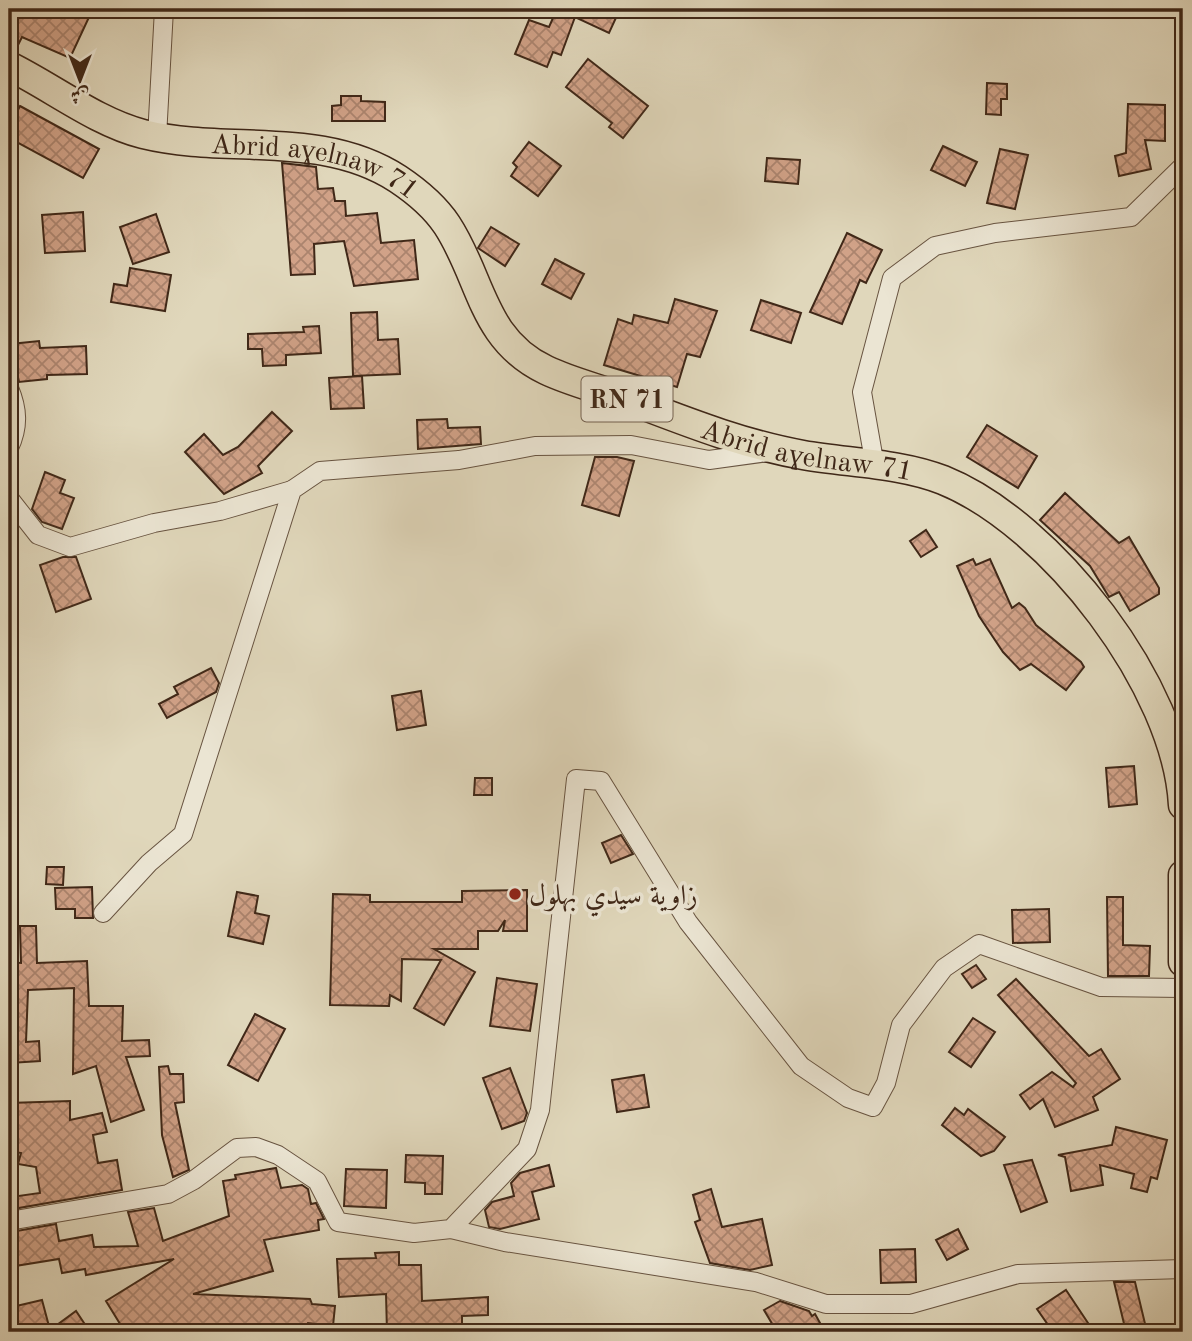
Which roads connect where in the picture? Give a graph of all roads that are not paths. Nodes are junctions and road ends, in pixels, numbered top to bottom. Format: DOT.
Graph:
graph roads {
  1 [pos="164,9"];
  2 [pos="9,66"];
  3 [pos="157,137"];
  4 [pos="1183,166"];
  5 [pos="9,388"];
  6 [pos="9,447"];
  7 [pos="782,450"];
  8 [pos="875,466"];
  9 [pos="292,490"];
  10 [pos="9,498"];
  11 [pos="1183,805"];
  12 [pos="1183,875"];
  13 [pos="103,913"];
  14 [pos="1183,957"];
  15 [pos="1183,962"];
  16 [pos="1183,988"];
  17 [pos="9,1221"];
  18 [pos="451,1229"];
  19 [pos="1183,1269"];
  1 -- 3 [label="street"];
  2 -- 3 [label="main road, Abrid aɣelnaw 71 / RN 71"];
  3 -- 7 [label="main road, Abrid aɣelnaw 71 / RN 71"];
  4 -- 8 [label="street"];
  5 -- 6 [label="street"];
  7 -- 8 [label="main road, Abrid aɣelnaw 71 / RN 71"];
  7 -- 9 [label="street"];
  8 -- 11 [label="main road, Abrid aɣelnaw 71 / RN 71"];
  9 -- 10 [label="street"];
  9 -- 13 [label="street"];
  12 -- 14 [label="main road"];
  14 -- 15 [label="main road"];
  16 -- 18 [label="street"];
  17 -- 18 [label="street"];
  18 -- 19 [label="street"];
}
